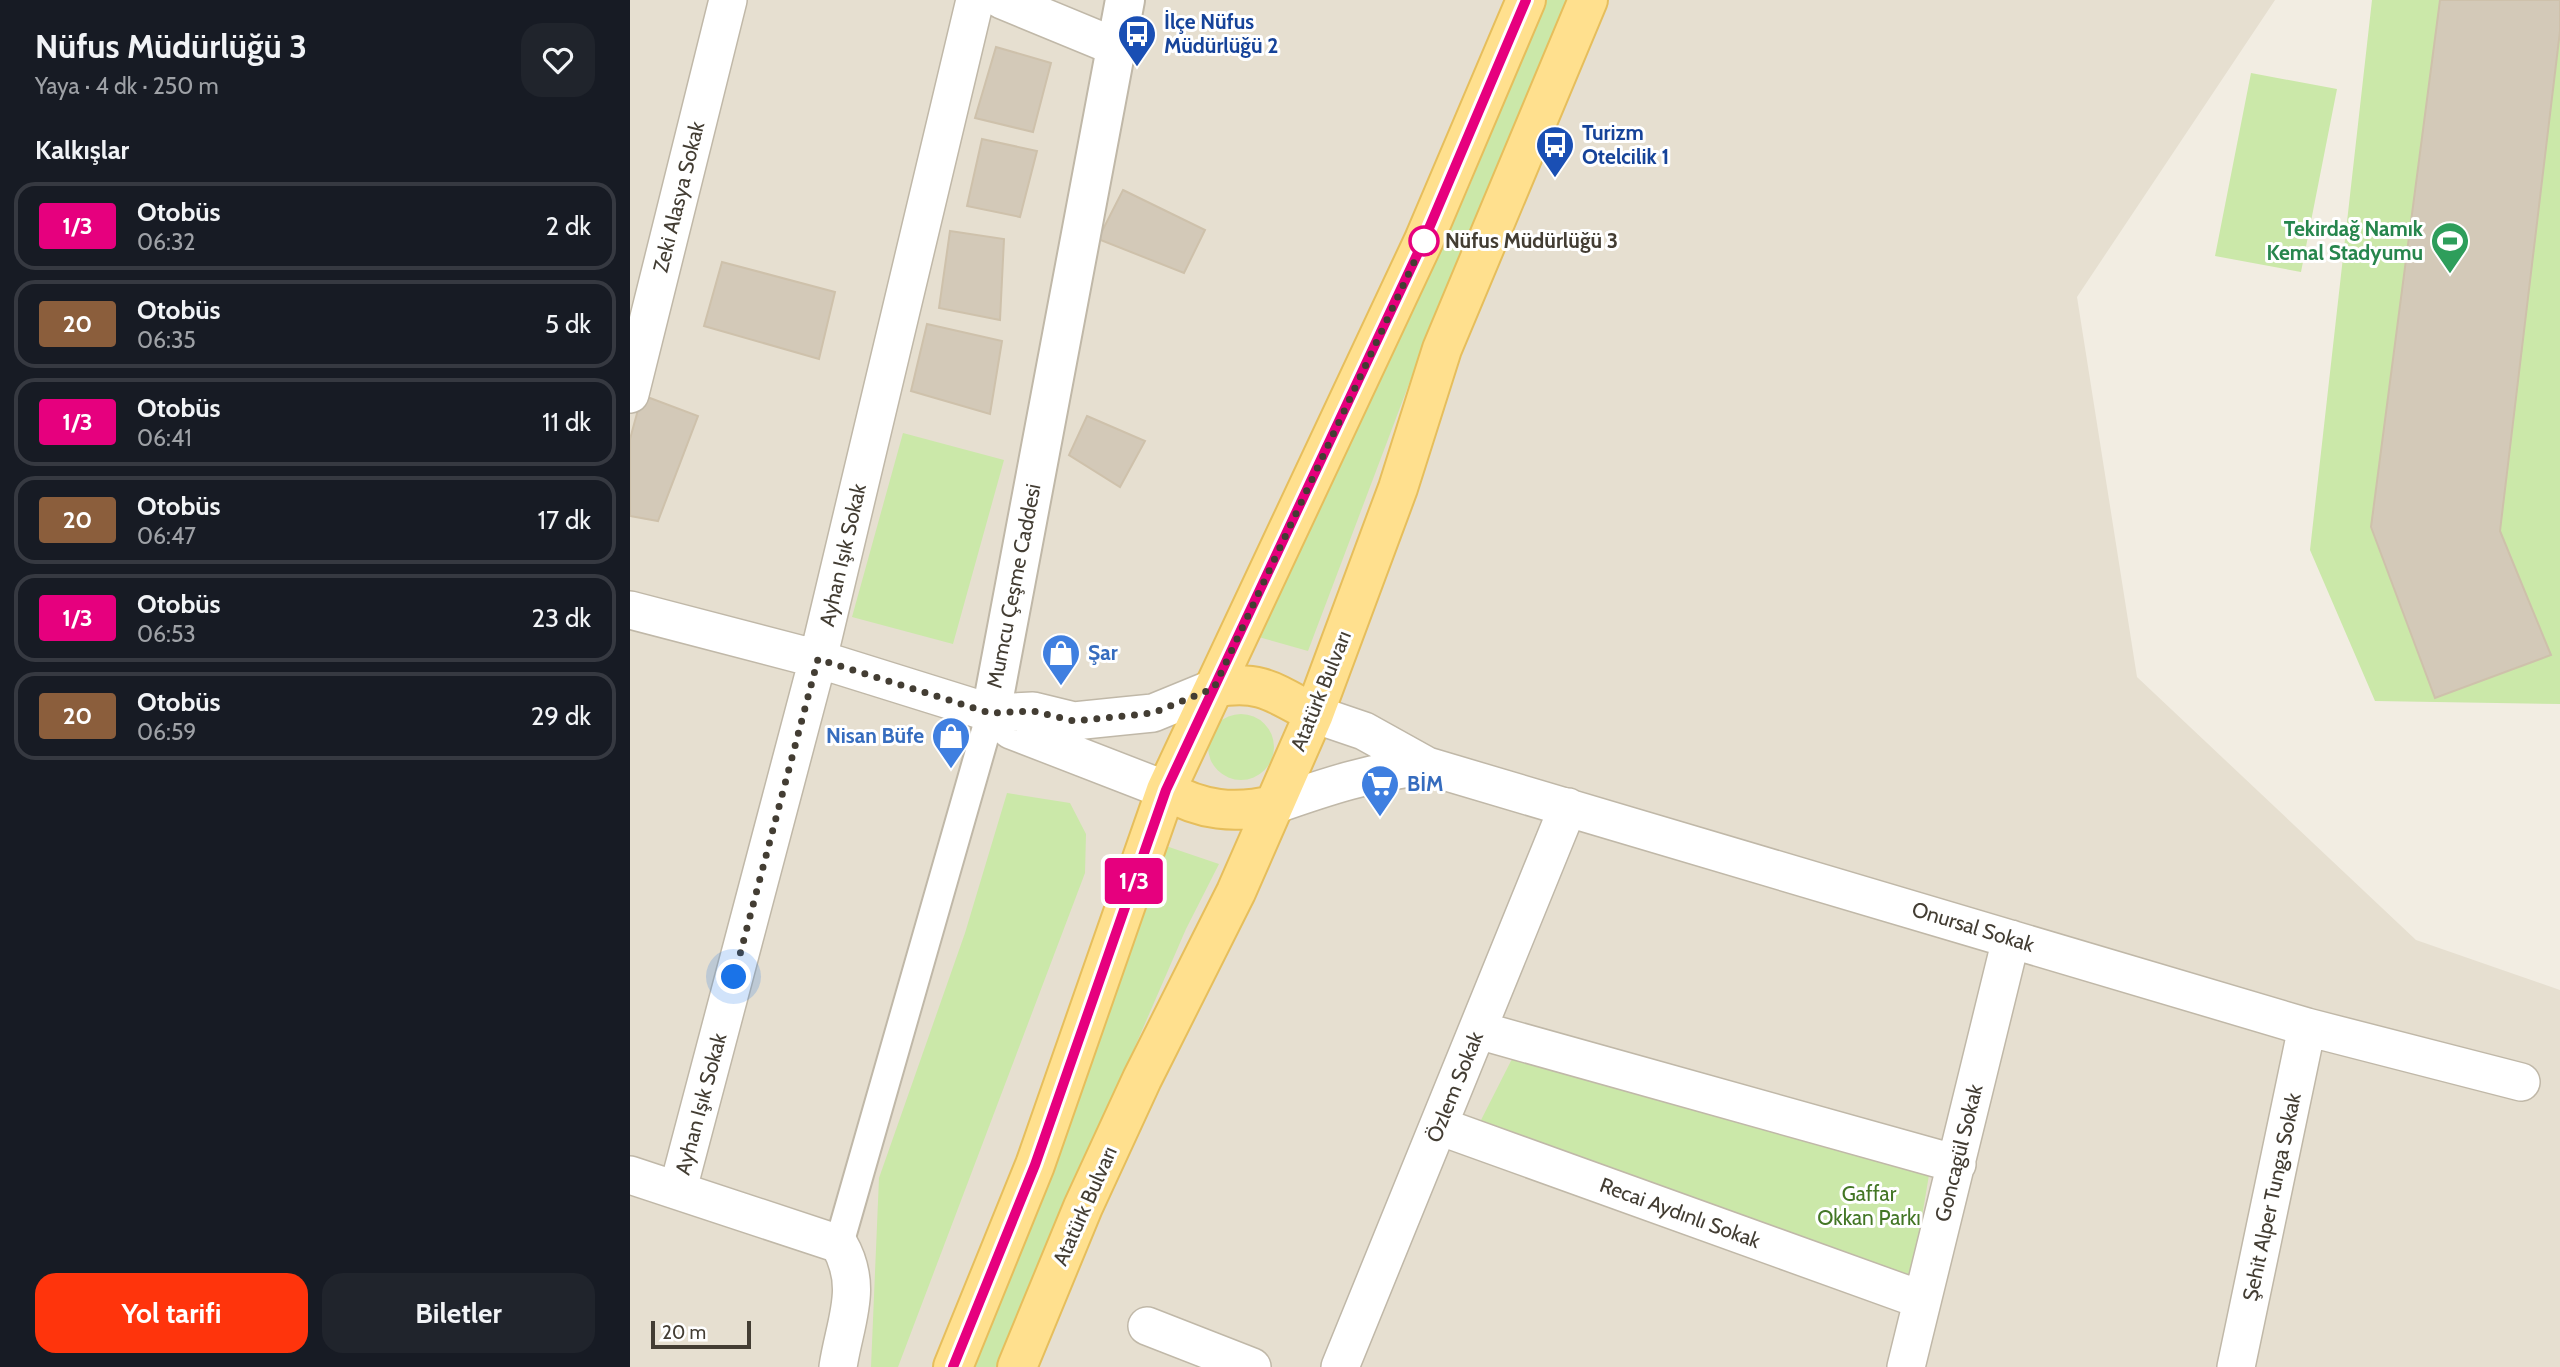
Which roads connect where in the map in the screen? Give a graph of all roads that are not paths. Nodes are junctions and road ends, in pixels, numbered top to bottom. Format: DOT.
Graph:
graph roads {
  1 [pos="728,0"];
  2 [pos="975,0"];
  3 [pos="1002,0"];
  4 [pos="1125,0"];
  5 [pos="1526,0"];
  6 [pos="1588,0"];
  7 [pos="1116,47"];
  8 [pos="630,394"];
  9 [pos="630,610"];
  10 [pos="818,659"];
  11 [pos="1214,688"];
  12 [pos="990,713"];
  13 [pos="1314,714"];
  14 [pos="1427,766"];
  15 [pos="1166,790"];
  16 [pos="1274,805"];
  17 [pos="1568,807"];
  18 [pos="2011,939"];
  19 [pos="2308,1027"];
  20 [pos="1478,1030"];
  21 [pos="2521,1082"];
  22 [pos="1439,1126"];
  23 [pos="1957,1164"];
  24 [pos="630,1175"];
  25 [pos="678,1189"];
  26 [pos="839,1244"];
  27 [pos="1922,1300"];
  28 [pos="1147,1326"];
  29 [pos="838,1367"];
  30 [pos="953,1367"];
  31 [pos="1017,1367"];
  32 [pos="1252,1367"];
  33 [pos="1340,1367"];
  34 [pos="1906,1367"];
  35 [pos="2236,1367"];
  1 -- 8 [label="street, Zeki Alasya Sokak"];
  2 -- 10 [label="street, Ayhan Işık Sokak"];
  3 -- 7 [label="street"];
  4 -- 7 [label="street, Mumcu Çeşme Caddesi"];
  5 -- 11 [label="main road"];
  6 -- 13 [label="main road, Atatürk Bulvarı"];
  7 -- 12 [label="street, Mumcu Çeşme Caddesi"];
  9 -- 10 [label="street"];
  10 -- 12 [label="street"];
  10 -- 25 [label="street, Ayhan Işık Sokak"];
  11 -- 12 [label="street"];
  11 -- 13 [label="main road"];
  11 -- 15 [label="main road"];
  12 -- 15 [label="street"];
  12 -- 26 [label="street, Mumcu Çeşme Caddesi"];
  13 -- 14 [label="street"];
  13 -- 16 [label="main road, Atatürk Bulvarı"];
  14 -- 16 [label="street"];
  14 -- 17 [label="street, Onursal Sokak"];
  15 -- 16 [label="main road"];
  15 -- 30 [label="main road"];
  16 -- 31 [label="main road, Atatürk Bulvarı"];
  17 -- 18 [label="street, Onursal Sokak"];
  17 -- 20 [label="street, Özlem Sokak"];
  18 -- 19 [label="street, Onursal Sokak"];
  18 -- 23 [label="street, Goncagül Sokak"];
  19 -- 21 [label="street, Onursal Sokak"];
  19 -- 35 [label="street, Şehit Alper Tunga Sokak"];
  20 -- 22 [label="street, Özlem Sokak"];
  20 -- 23 [label="street"];
  22 -- 27 [label="street, Recai Aydınlı Sokak"];
  22 -- 33 [label="street, Özlem Sokak"];
  23 -- 27 [label="street, Goncagül Sokak"];
  24 -- 25 [label="street"];
  25 -- 26 [label="street"];
  26 -- 29 [label="street"];
  27 -- 34 [label="street, Goncagül Sokak"];
  28 -- 32 [label="street"];
}
